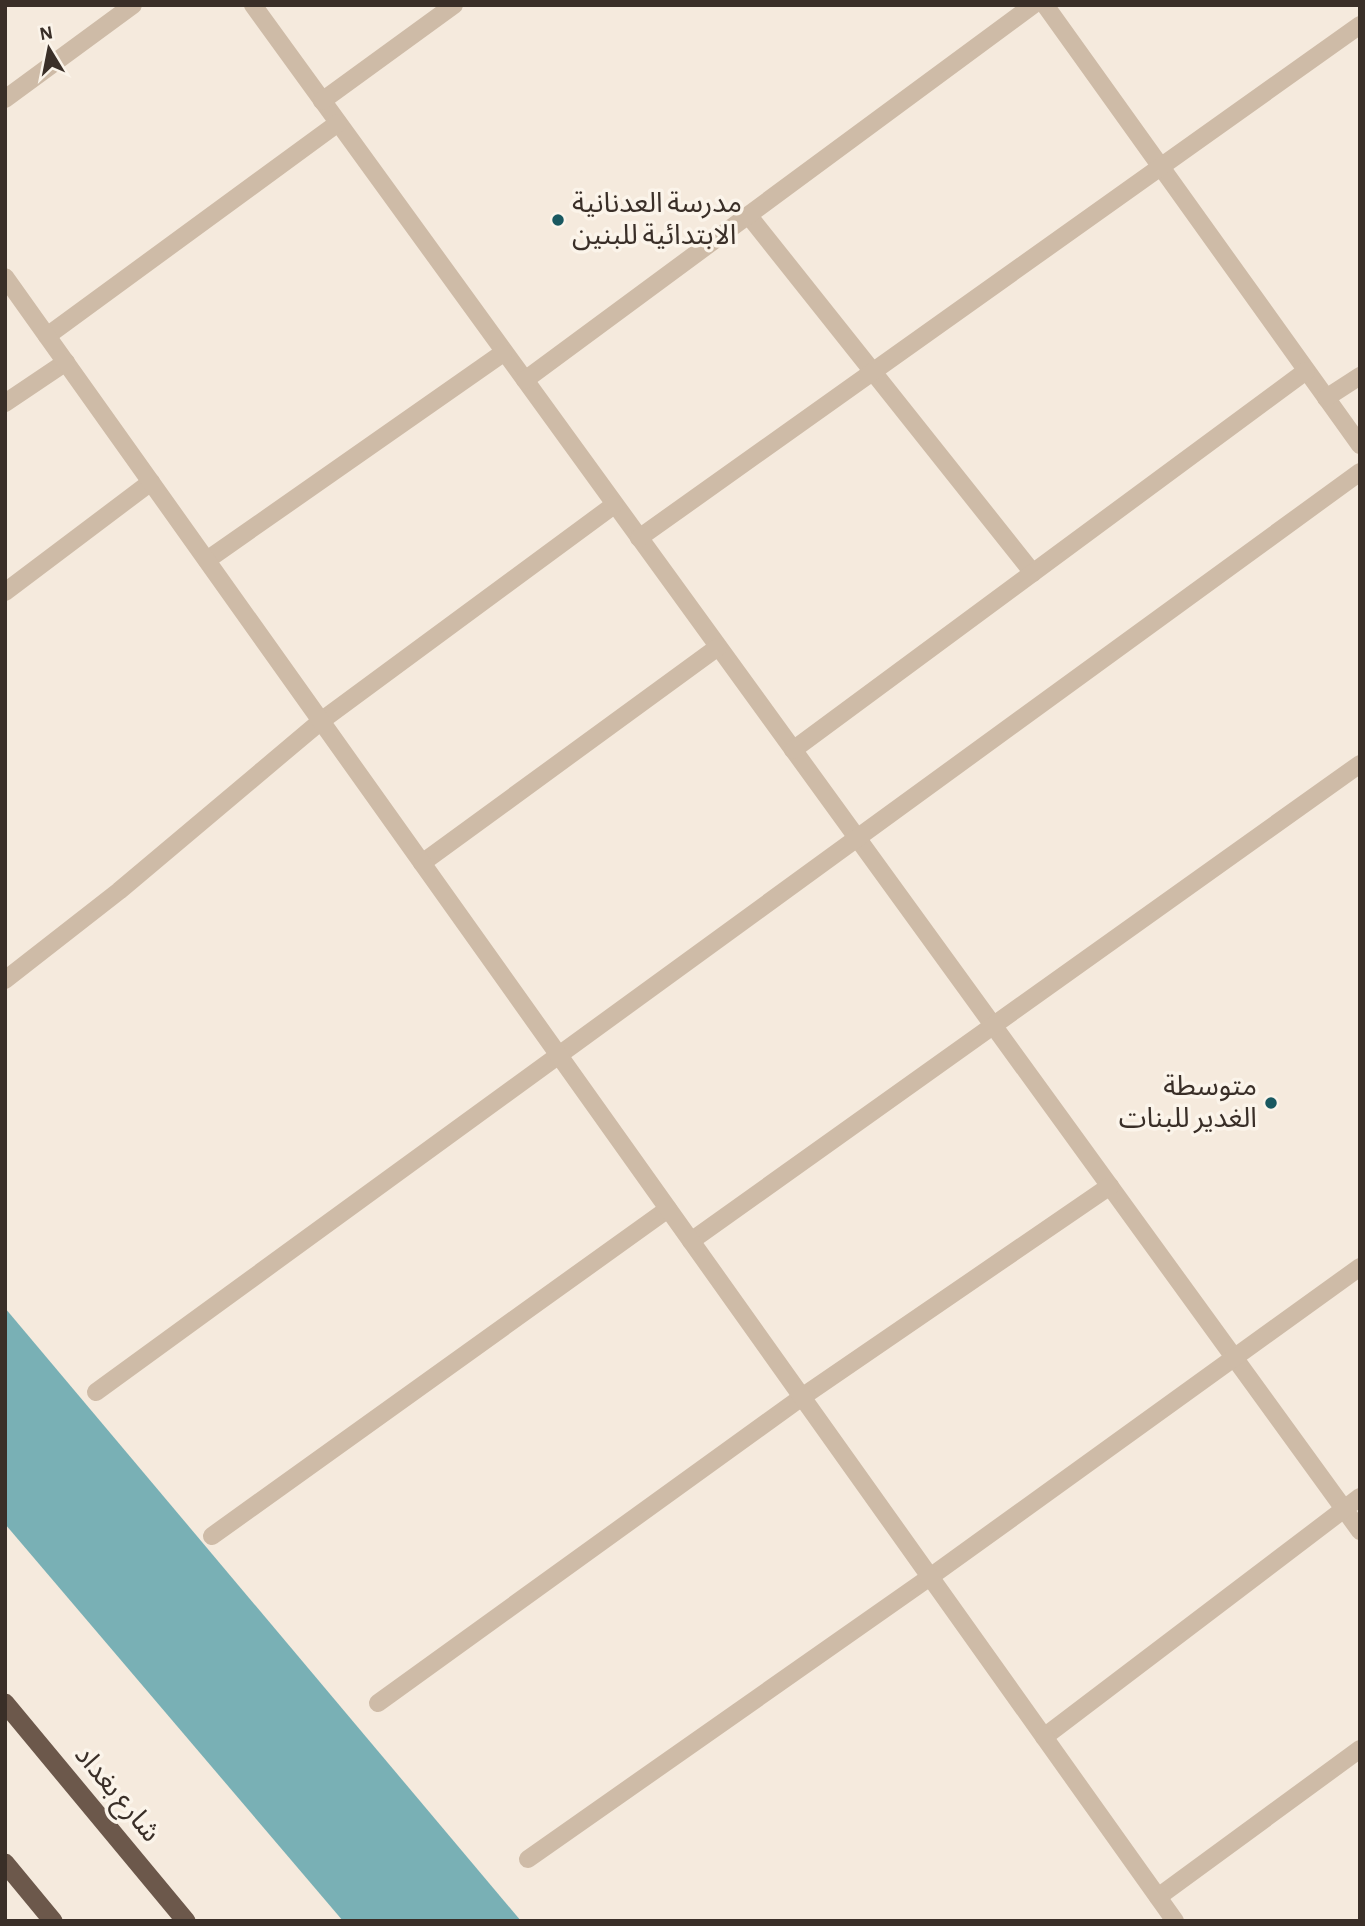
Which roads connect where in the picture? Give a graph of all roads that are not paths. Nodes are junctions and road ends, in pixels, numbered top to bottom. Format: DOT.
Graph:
graph roads {
  1 [pos="132,5"];
  2 [pos="253,5"];
  3 [pos="454,5"];
  4 [pos="1033,5"];
  5 [pos="1045,5"];
  6 [pos="1360,25"];
  7 [pos="5,99"];
  8 [pos="322,101"];
  9 [pos="338,123"];
  10 [pos="1161,166"];
  11 [pos="749,216"];
  12 [pos="5,277"];
  13 [pos="47,336"];
  14 [pos="503,353"];
  15 [pos="66,362"];
  16 [pos="1306,370"];
  17 [pos="873,371"];
  18 [pos="1360,376"];
  19 [pos="525,380"];
  20 [pos="1326,398"];
  21 [pos="5,403"];
  22 [pos="1360,445"];
  23 [pos="1360,472"];
  24 [pos="151,482"];
  25 [pos="614,505"];
  26 [pos="639,538"];
  27 [pos="207,560"];
  28 [pos="1033,573"];
  29 [pos="5,592"];
  30 [pos="718,647"];
  31 [pos="321,721"];
  32 [pos="793,750"];
  33 [pos="1360,764"];
  34 [pos="857,838"];
  35 [pos="422,863"];
  36 [pos="5,980"];
  37 [pos="993,1025"];
  38 [pos="559,1055"];
  39 [pos="1110,1186"];
  40 [pos="668,1209"];
  41 [pos="691,1241"];
  42 [pos="1360,1268"];
  43 [pos="1234,1358"];
  44 [pos="96,1392"];
  45 [pos="802,1397"];
  46 [pos="1360,1497"];
  47 [pos="1344,1509"];
  48 [pos="1360,1531"];
  49 [pos="212,1536"];
  50 [pos="930,1577"];
  51 [pos="5,1703"];
  52 [pos="378,1703"];
  53 [pos="1044,1737"];
  54 [pos="1360,1749"];
  55 [pos="528,1859"];
  56 [pos="5,1863"];
  57 [pos="1158,1897"];
  58 [pos="53,1921"];
  59 [pos="186,1921"];
  60 [pos="1175,1921"];
  1 -- 7 [label="street"];
  2 -- 8 [label="street"];
  3 -- 8 [label="street"];
  4 -- 11 [label="street"];
  5 -- 10 [label="street"];
  6 -- 10 [label="street"];
  8 -- 9 [label="street"];
  9 -- 13 [label="street"];
  9 -- 14 [label="street"];
  10 -- 16 [label="street"];
  10 -- 17 [label="street"];
  11 -- 17 [label="street"];
  11 -- 19 [label="street"];
  12 -- 13 [label="street"];
  13 -- 15 [label="street"];
  14 -- 19 [label="street"];
  14 -- 27 [label="street"];
  15 -- 21 [label="street"];
  15 -- 24 [label="street"];
  16 -- 20 [label="street"];
  16 -- 28 [label="street"];
  17 -- 26 [label="street"];
  17 -- 28 [label="street"];
  18 -- 20 [label="street"];
  19 -- 25 [label="street"];
  20 -- 22 [label="street"];
  23 -- 34 [label="street"];
  24 -- 27 [label="street"];
  24 -- 29 [label="street"];
  25 -- 26 [label="street"];
  25 -- 31 [label="street"];
  26 -- 30 [label="street"];
  27 -- 31 [label="street"];
  28 -- 32 [label="street"];
  30 -- 32 [label="street"];
  30 -- 35 [label="street"];
  31 -- 35 [label="street"];
  31 -- 36 [label="street"];
  32 -- 34 [label="street"];
  33 -- 37 [label="street"];
  34 -- 37 [label="street"];
  34 -- 38 [label="street"];
  35 -- 38 [label="street"];
  37 -- 39 [label="street"];
  37 -- 41 [label="street"];
  38 -- 40 [label="street"];
  38 -- 44 [label="street"];
  39 -- 43 [label="street"];
  39 -- 45 [label="street"];
  40 -- 41 [label="street"];
  40 -- 49 [label="street"];
  41 -- 45 [label="street"];
  42 -- 43 [label="street"];
  43 -- 47 [label="street"];
  43 -- 50 [label="street"];
  45 -- 50 [label="street"];
  45 -- 52 [label="street"];
  46 -- 47 [label="street"];
  47 -- 48 [label="street"];
  47 -- 53 [label="street"];
  50 -- 53 [label="street"];
  50 -- 55 [label="street"];
  51 -- 59 [label="highway, شارع بغداد"];
  53 -- 57 [label="street"];
  54 -- 57 [label="street"];
  56 -- 58 [label="highway"];
  57 -- 60 [label="street"];
}
